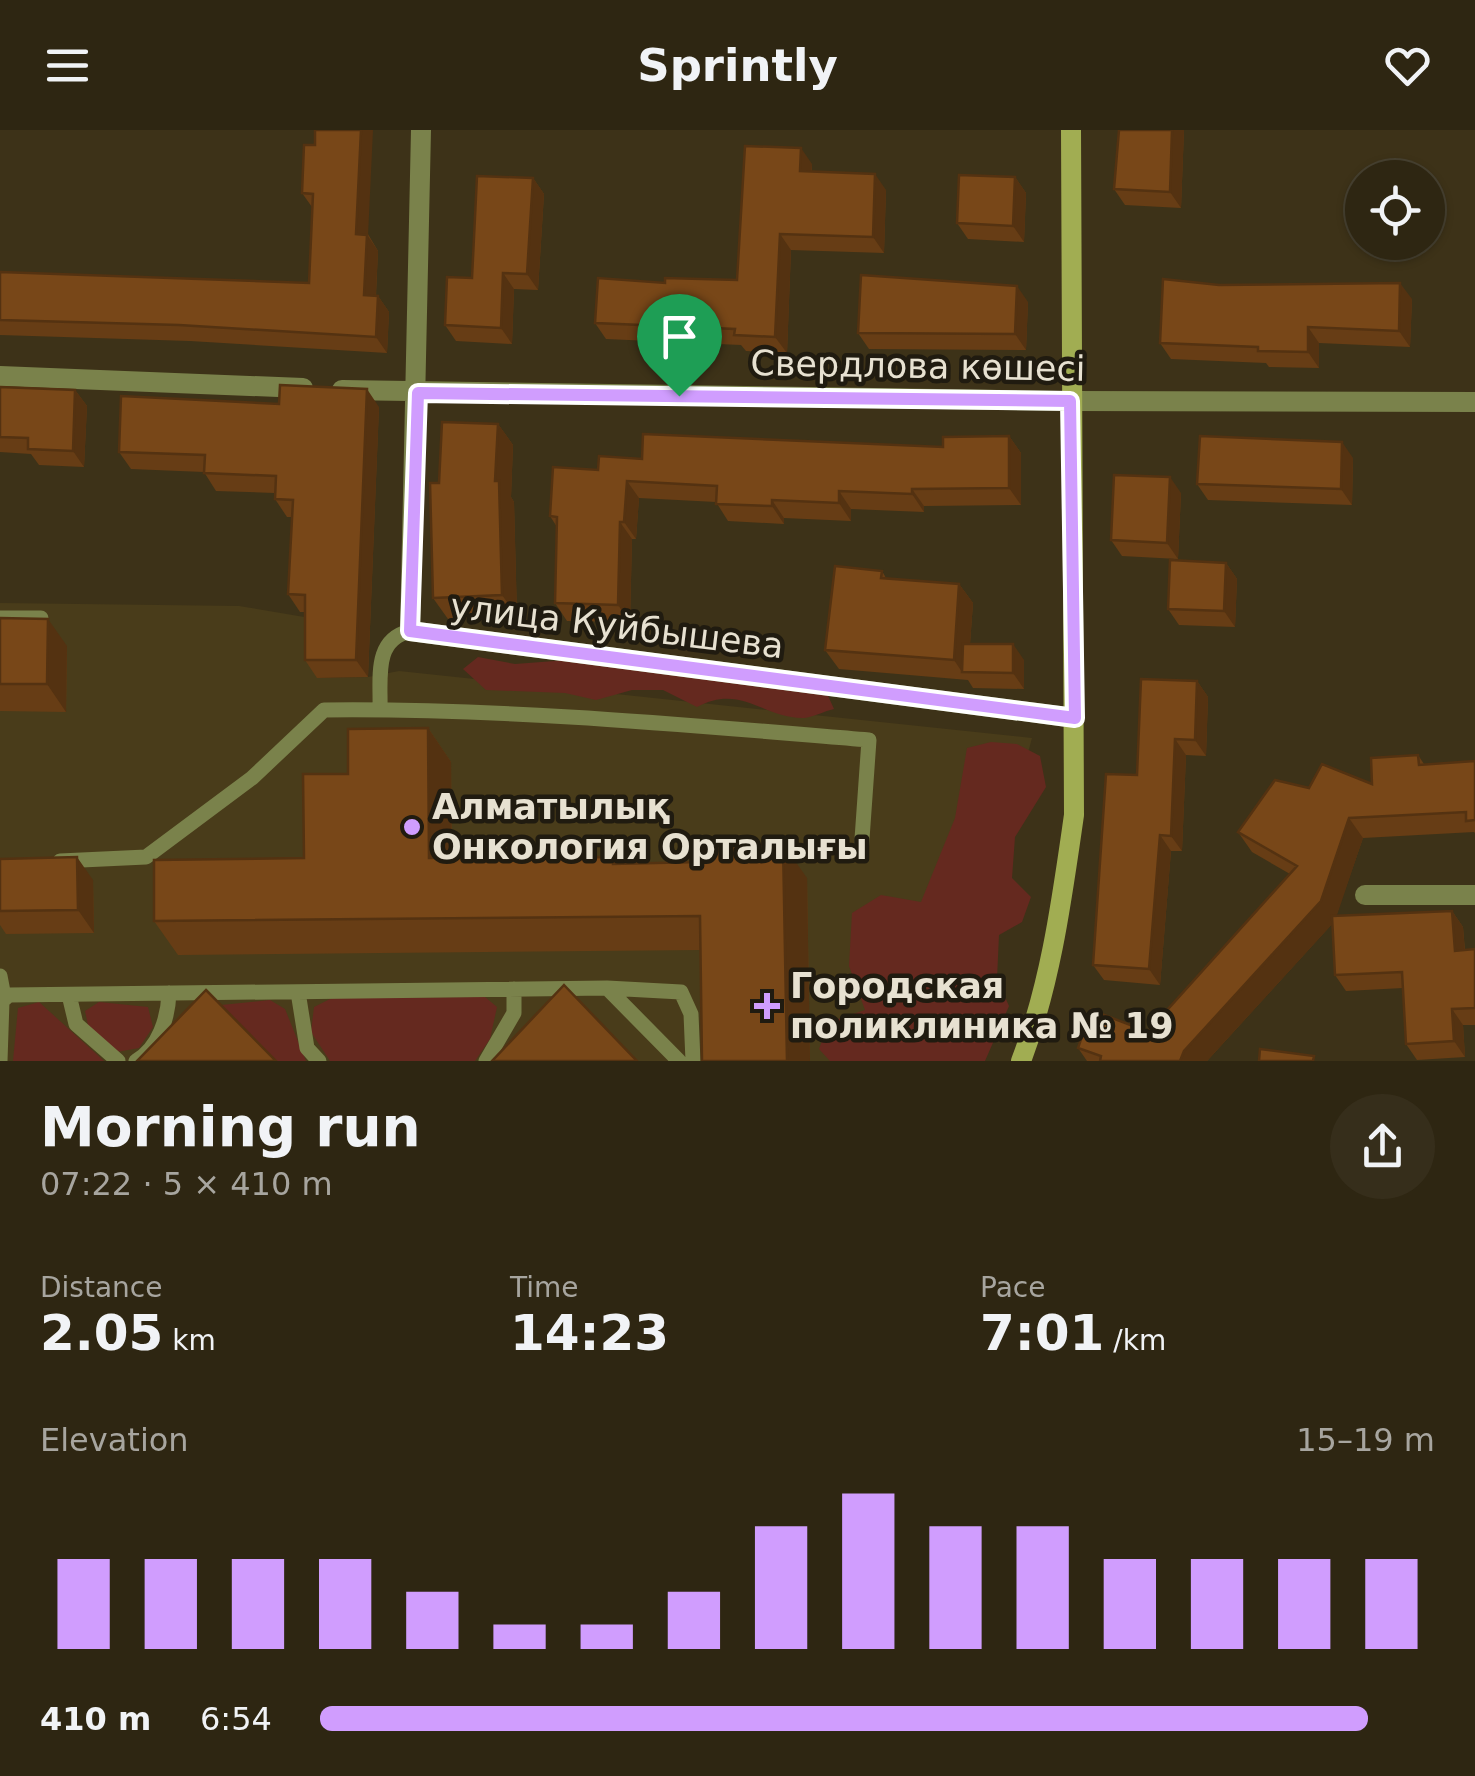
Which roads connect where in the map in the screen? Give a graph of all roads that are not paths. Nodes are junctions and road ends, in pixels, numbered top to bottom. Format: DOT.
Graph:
graph roads {
  1 [pos="421,130"];
  2 [pos="1071,130"];
  3 [pos="0,376"];
  4 [pos="418,393"];
  5 [pos="1070,401"];
  6 [pos="1475,402"];
  7 [pos="0,618"];
  8 [pos="42,618"];
  9 [pos="410,631"];
  10 [pos="380,710"];
  11 [pos="1075,718"];
  12 [pos="861,853"];
  13 [pos="36,862"];
  14 [pos="1365,894"];
  15 [pos="1475,896"];
  16 [pos="0,976"];
  17 [pos="607,988"];
  18 [pos="514,989"];
  19 [pos="298,992"];
  20 [pos="170,993"];
  21 [pos="69,995"];
  22 [pos="2,1008"];
  23 [pos="0,1061"];
  24 [pos="118,1061"];
  25 [pos="136,1061"];
  26 [pos="319,1061"];
  27 [pos="486,1061"];
  28 [pos="679,1061"];
  29 [pos="692,1061"];
  30 [pos="1020,1061"];
  1 -- 4 [label="street, улица Куйбышева"];
  2 -- 5 [label="main road"];
  3 -- 4 [label="street, Свердлова көшесі"];
  4 -- 5 [label="street, Свердлова көшесі"];
  4 -- 9 [label="street, улица Куйбышева"];
  5 -- 6 [label="street, Свердлова көшесі"];
  5 -- 11 [label="main road"];
  7 -- 8 [label="lane"];
  9 -- 10 [label="lane"];
  9 -- 11 [label="street, улица Куйбышева"];
  10 -- 12 [label="lane"];
  10 -- 13 [label="lane"];
  11 -- 30 [label="main road"];
  14 -- 15 [label="street"];
  16 -- 22 [label="lane"];
  17 -- 18 [label="lane"];
  17 -- 28 [label="lane"];
  17 -- 29 [label="lane"];
  18 -- 19 [label="lane"];
  18 -- 27 [label="lane"];
  19 -- 20 [label="lane"];
  19 -- 26 [label="lane"];
  20 -- 21 [label="lane"];
  20 -- 25 [label="lane"];
  21 -- 22 [label="lane"];
  21 -- 24 [label="lane"];
  22 -- 23 [label="lane"];
}
